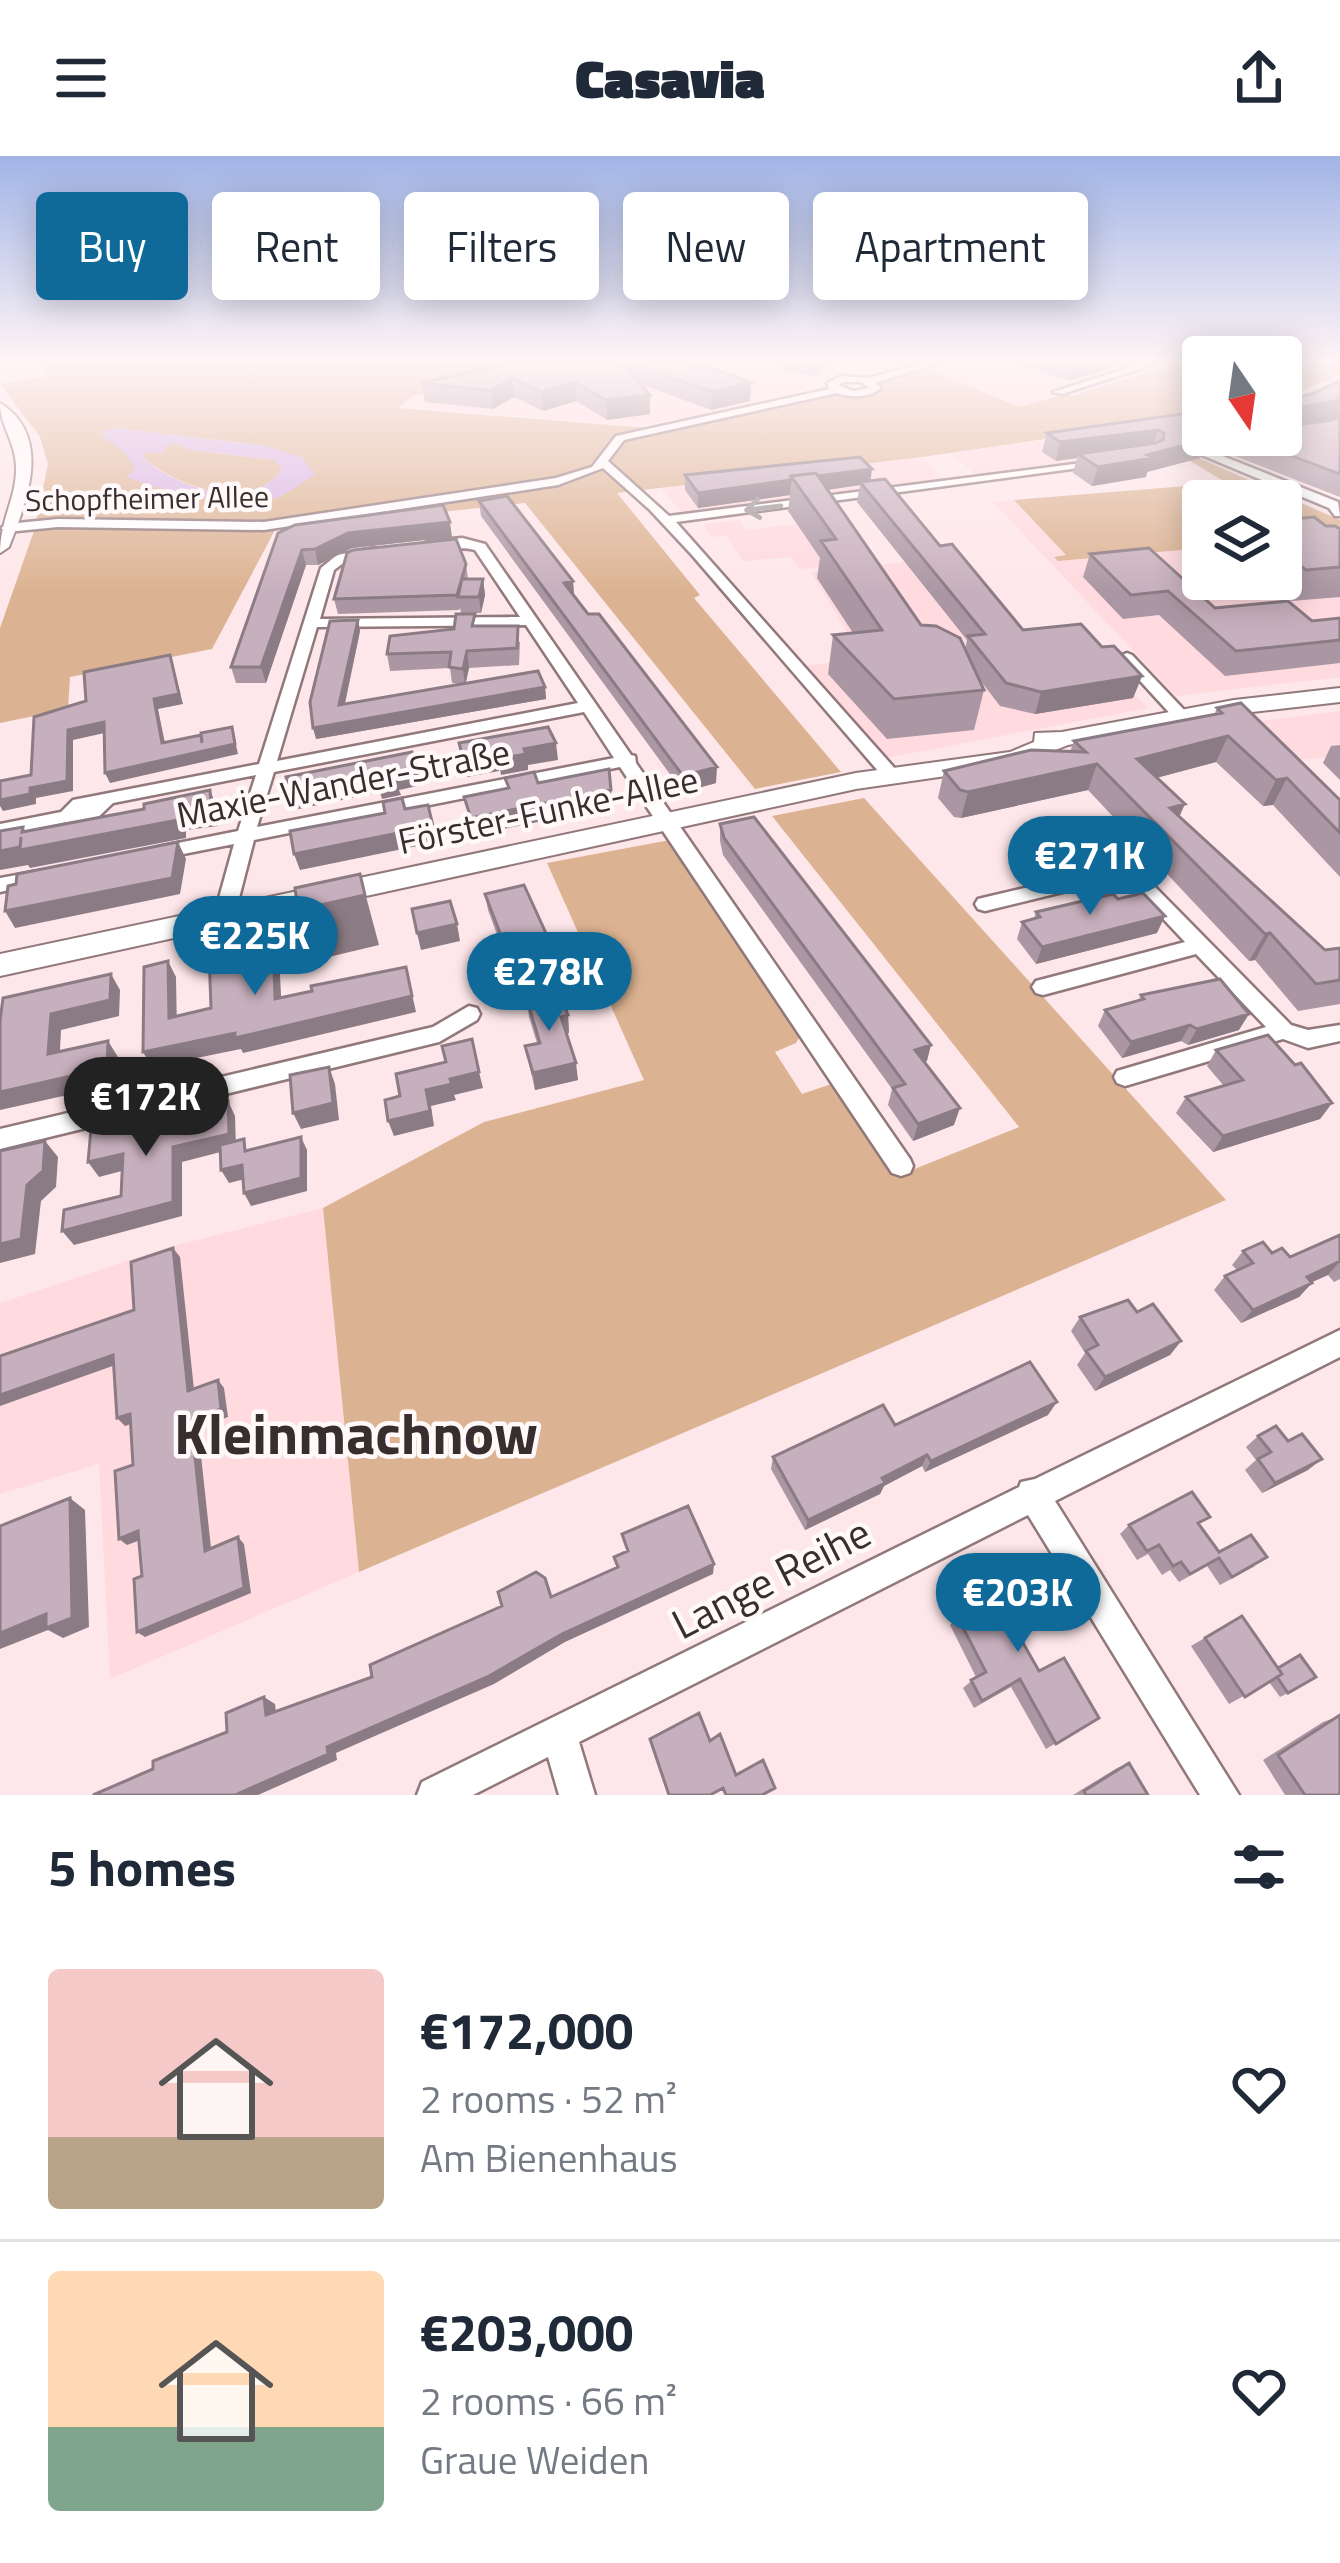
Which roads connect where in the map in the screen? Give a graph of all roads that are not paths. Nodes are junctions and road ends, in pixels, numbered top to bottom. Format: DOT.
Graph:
graph roads {
  1 [pos="22,439"];
  2 [pos="619,439"];
  3 [pos="1213,456"];
  4 [pos="1122,459"];
  5 [pos="601,461"];
  6 [pos="1339,513"];
  7 [pos="665,520"];
  8 [pos="3,537"];
  9 [pos="417,546"];
  10 [pos="397,549"];
  11 [pos="526,621"];
  12 [pos="310,623"];
  13 [pos="1127,658"];
  14 [pos="1340,695"];
  15 [pos="590,706"];
  16 [pos="1181,716"];
  17 [pos="628,760"];
  18 [pos="266,765"];
  19 [pos="895,774"];
  20 [pos="668,822"];
  21 [pos="0,830"];
  22 [pos="246,836"];
  23 [pos="1105,847"];
  24 [pos="134,858"];
  25 [pos="1128,870"];
  26 [pos="67,872"];
  27 [pos="0,885"];
  28 [pos="985,904"];
  29 [pos="230,914"];
  30 [pos="1199,946"];
  31 [pos="0,965"];
  32 [pos="1043,987"];
  33 [pos="470,1014"];
  34 [pos="1283,1031"];
  35 [pos="1340,1033"];
  36 [pos="1125,1077"];
  37 [pos="0,1139"];
  38 [pos="901,1166"];
  39 [pos="1336,1350"];
  40 [pos="1032,1493"];
  41 [pos="558,1732"];
  42 [pos="434,1795"];
  43 [pos="577,1795"];
  44 [pos="1221,1795"];
  1 -- 8 [label="street"];
  2 -- 5 [label="street, Schopfheimer Allee"];
  3 -- 6 [label="street"];
  4 -- 7 [label="street, one-way"];
  5 -- 7 [label="street"];
  5 -- 8 [label="street, Schopfheimer Allee"];
  7 -- 19 [label="street"];
  9 -- 11 [label="street"];
  10 -- 12 [label="street"];
  11 -- 12 [label="street"];
  11 -- 15 [label="street"];
  12 -- 18 [label="street"];
  13 -- 16 [label="street"];
  14 -- 16 [label="street, Förster-Funke-Allee"];
  15 -- 17 [label="street"];
  15 -- 18 [label="street, Maxie-Wander-Straße"];
  16 -- 19 [label="street, Förster-Funke-Allee"];
  17 -- 20 [label="street"];
  17 -- 22 [label="street, Maxie-Wander-Straße"];
  18 -- 21 [label="street, Maxie-Wander-Straße"];
  18 -- 22 [label="street"];
  19 -- 20 [label="street, Förster-Funke-Allee"];
  20 -- 29 [label="street, Förster-Funke-Allee"];
  20 -- 38 [label="street"];
  22 -- 24 [label="street, Maxie-Wander-Straße"];
  22 -- 29 [label="street"];
  23 -- 25 [label="street"];
  25 -- 28 [label="street"];
  25 -- 30 [label="street"];
  26 -- 27 [label="street"];
  29 -- 31 [label="street, Förster-Funke-Allee"];
  30 -- 32 [label="street"];
  30 -- 34 [label="street"];
  33 -- 37 [label="street"];
  34 -- 35 [label="street"];
  34 -- 36 [label="street"];
  39 -- 40 [label="street, Lange Reihe"];
  40 -- 41 [label="street, Lange Reihe"];
  40 -- 44 [label="street"];
  41 -- 42 [label="street, Lange Reihe"];
  41 -- 43 [label="street"];
}
